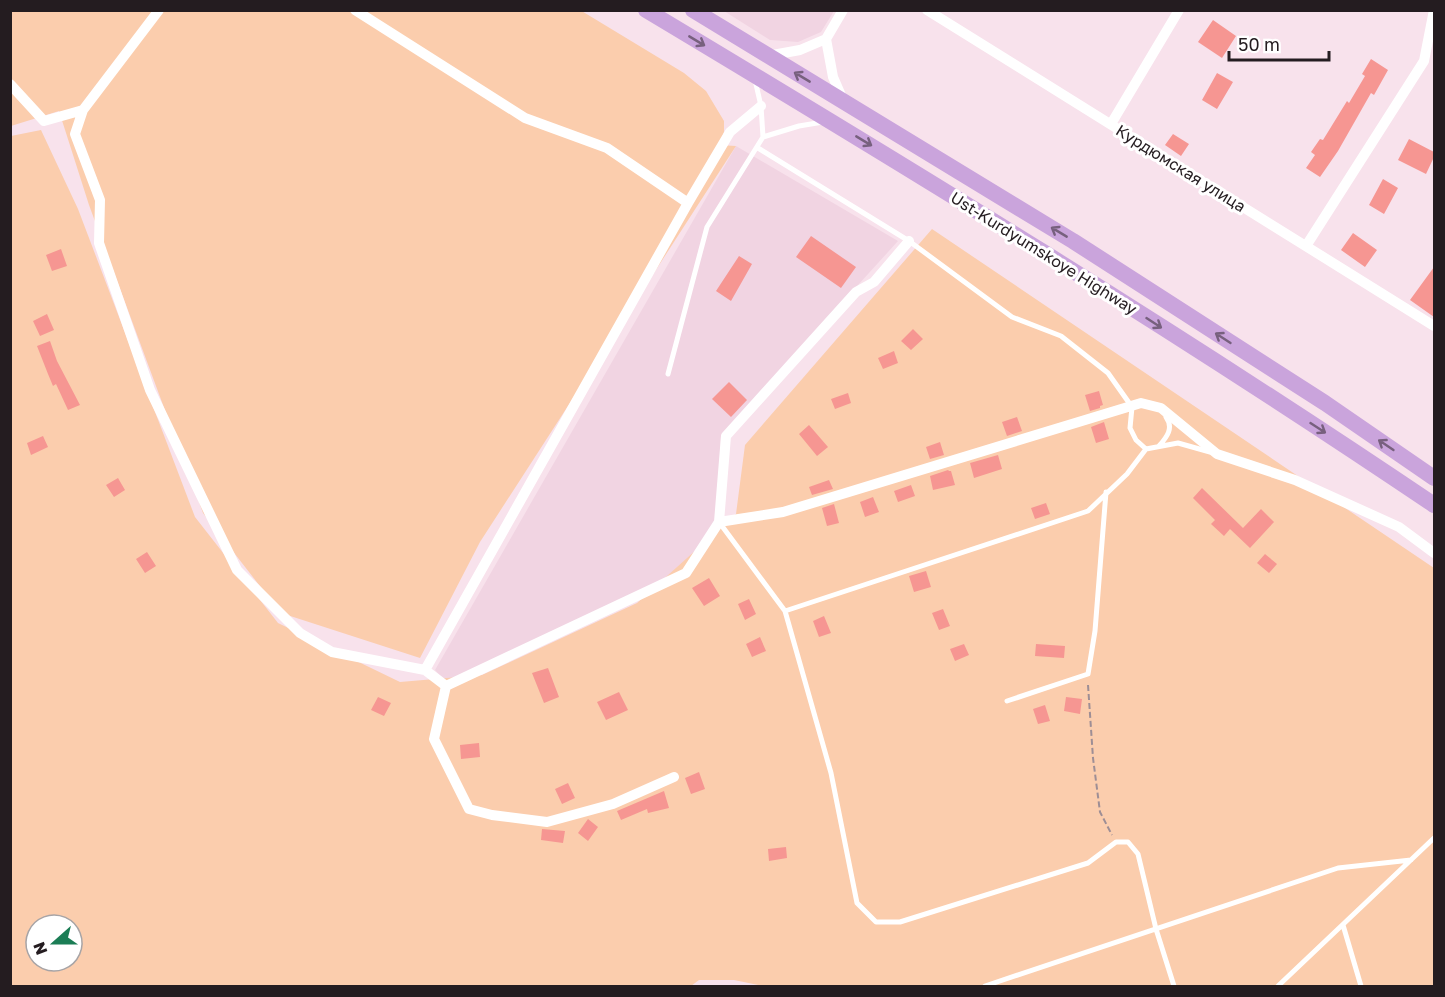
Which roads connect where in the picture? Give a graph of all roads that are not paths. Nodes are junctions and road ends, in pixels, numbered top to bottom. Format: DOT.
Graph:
graph roads {
  1 [pos="159,10"];
  2 [pos="355,10"];
  3 [pos="646,10"];
  4 [pos="693,10"];
  5 [pos="843,10"];
  6 [pos="927,10"];
  7 [pos="1179,10"];
  8 [pos="1434,10"];
  9 [pos="826,39"];
  10 [pos="766,56"];
  11 [pos="754,75"];
  12 [pos="10,84"];
  13 [pos="845,103"];
  14 [pos="761,106"];
  15 [pos="82,110"];
  16 [pos="831,121"];
  17 [pos="1111,124"];
  18 [pos="763,137"];
  19 [pos="758,148"];
  20 [pos="687,203"];
  21 [pos="909,241"];
  22 [pos="1306,246"];
  23 [pos="1434,326"];
  24 [pos="668,374"];
  25 [pos="1132,407"];
  26 [pos="1161,408"];
  27 [pos="1159,446"];
  28 [pos="1146,449"];
  29 [pos="1217,454"];
  30 [pos="1434,478"];
  31 [pos="1106,492"];
  32 [pos="1434,506"];
  33 [pos="719,522"];
  34 [pos="1434,553"];
  35 [pos="785,612"];
  36 [pos="425,670"];
  37 [pos="446,687"];
  38 [pos="1007,701"];
  39 [pos="674,777"];
  40 [pos="1434,838"];
  41 [pos="1411,861"];
  42 [pos="1343,925"];
  43 [pos="1156,929"];
  44 [pos="1284,984"];
  45 [pos="985,987"];
  46 [pos="1174,987"];
  47 [pos="1278,987"];
  48 [pos="1361,987"];
  1 -- 15 [label="street"];
  2 -- 20 [label="street"];
  3 -- 11 [label="main road, Ust-Kurdyumskoye Highway, one-way"];
  4 -- 10 [label="main road, Ust-Kurdyumskoye Highway"];
  5 -- 9 [label="street"];
  6 -- 17 [label="street, Курдюмская улица"];
  7 -- 17 [label="street"];
  8 -- 22 [label="street"];
  9 -- 10 [label="street"];
  9 -- 13 [label="street"];
  13 -- 10 [label="main road, Ust-Kurdyumskoye Highway, one-way"];
  11 -- 14 [label="lane"];
  11 -- 16 [label="main road, Ust-Kurdyumskoye Highway"];
  12 -- 15 [label="street"];
  30 -- 13 [label="main road, Ust-Kurdyumskoye Highway, one-way"];
  14 -- 18 [label="lane"];
  14 -- 20 [label="street"];
  15 -- 36 [label="street"];
  16 -- 18 [label="lane"];
  16 -- 32 [label="main road, Ust-Kurdyumskoye Highway, one-way"];
  17 -- 22 [label="street, Курдюмская улица"];
  18 -- 19 [label="lane"];
  19 -- 21 [label="lane"];
  19 -- 24 [label="lane"];
  20 -- 36 [label="street"];
  21 -- 25 [label="lane"];
  21 -- 33 [label="street"];
  22 -- 23 [label="street, Курдюмская улица"];
  25 -- 26 [label="street"];
  25 -- 28 [label="lane"];
  25 -- 33 [label="street"];
  26 -- 27 [label="lane"];
  26 -- 29 [label="street"];
  27 -- 28 [label="lane"];
  27 -- 29 [label="lane"];
  28 -- 31 [label="lane"];
  29 -- 34 [label="street"];
  31 -- 35 [label="lane"];
  31 -- 38 [label="lane"];
  33 -- 35 [label="lane"];
  33 -- 37 [label="street"];
  35 -- 43 [label="lane"];
  36 -- 37 [label="street"];
  37 -- 39 [label="street"];
  40 -- 41 [label="lane"];
  41 -- 42 [label="lane"];
  41 -- 43 [label="lane"];
  42 -- 44 [label="lane"];
  42 -- 48 [label="lane"];
  43 -- 45 [label="lane"];
  43 -- 46 [label="lane"];
  44 -- 47 [label="lane"];
}
